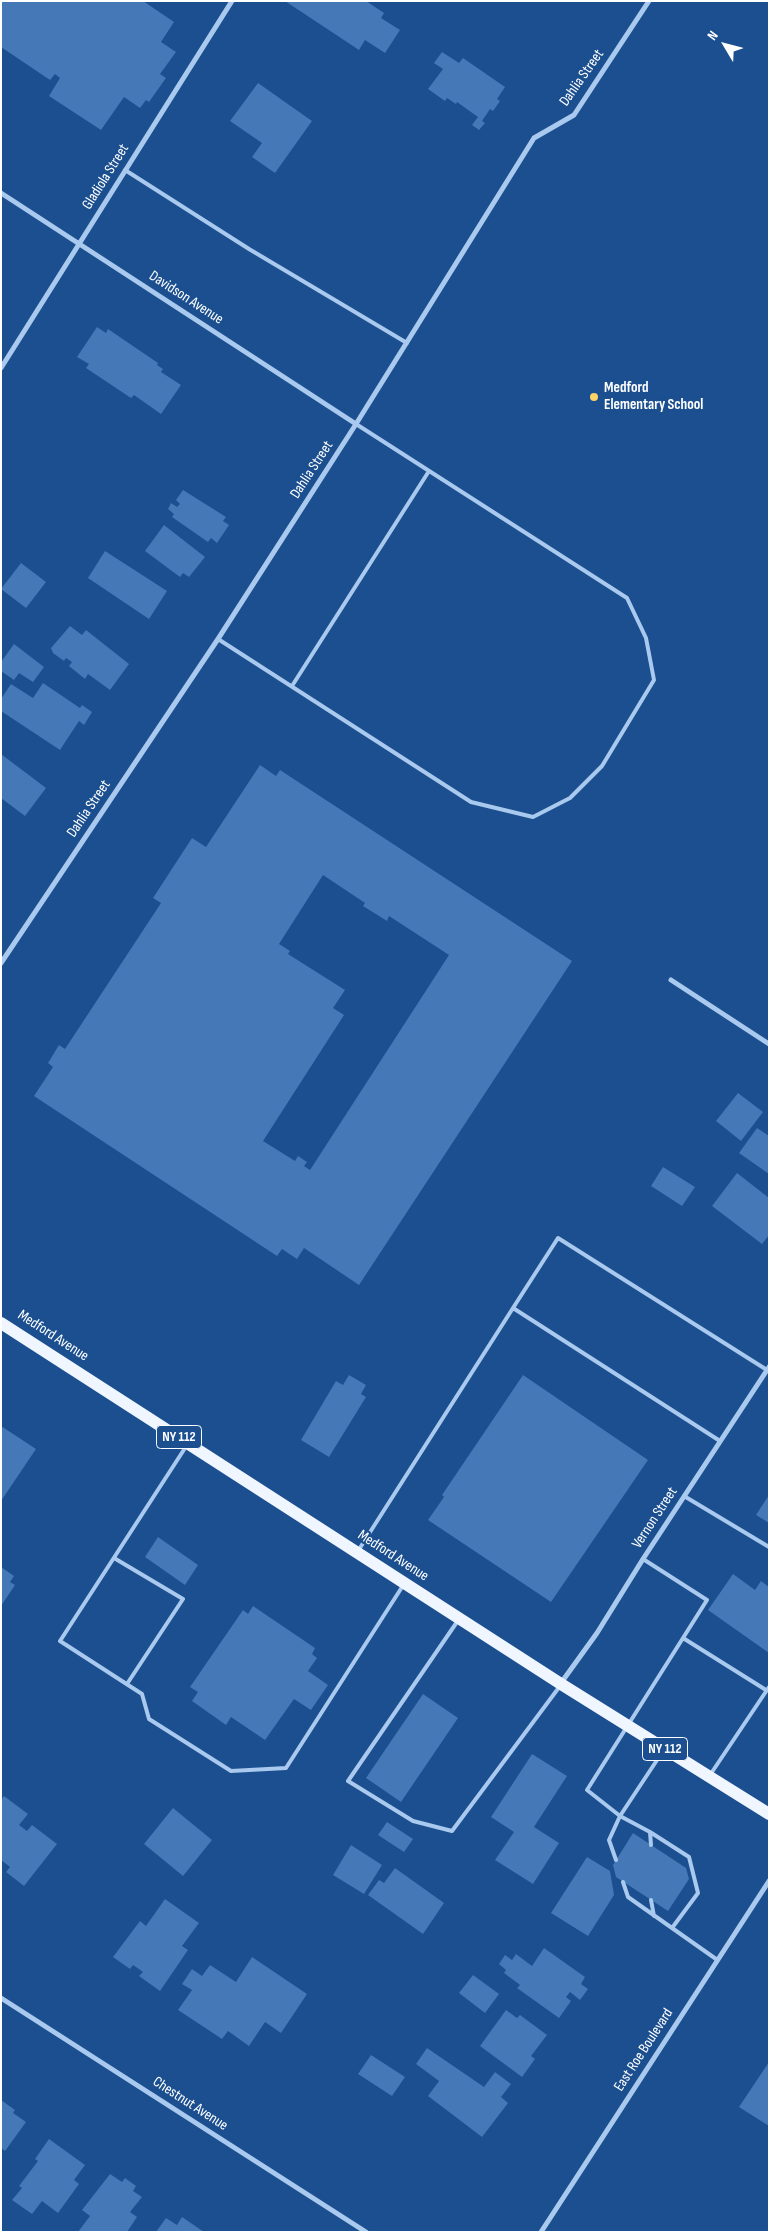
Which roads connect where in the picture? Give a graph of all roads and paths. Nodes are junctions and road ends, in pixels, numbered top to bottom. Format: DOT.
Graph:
graph roads {
  1 [pos="232,1"];
  2 [pos="649,1"];
  3 [pos="125,170"];
  4 [pos="1,193"];
  5 [pos="79,242"];
  6 [pos="407,343"];
  7 [pos="1,368"];
  8 [pos="356,424"];
  9 [pos="429,471"];
  10 [pos="218,639"];
  11 [pos="292,686"];
  12 [pos="1,963"];
  13 [pos="671,980"];
  14 [pos="769,1044"];
  15 [pos="513,1308"];
  16 [pos="1,1322"];
  17 [pos="768,1368"];
  18 [pos="720,1441"];
  19 [pos="188,1443"];
  20 [pos="684,1496"];
  21 [pos="769,1547"];
  22 [pos="357,1552"];
  23 [pos="114,1558"];
  24 [pos="643,1559"];
  25 [pos="405,1583"];
  26 [pos="460,1618"];
  27 [pos="682,1638"];
  28 [pos="127,1684"];
  29 [pos="561,1684"];
  30 [pos="768,1688"];
  31 [pos="627,1726"];
  32 [pos="664,1749"];
  33 [pos="709,1777"];
  34 [pos="769,1814"];
  35 [pos="620,1816"];
  36 [pos="650,1832"];
  37 [pos="651,1845"];
  38 [pos="616,1860"];
  39 [pos="769,1881"];
  40 [pos="623,1882"];
  41 [pos="651,1900"];
  42 [pos="654,1916"];
  43 [pos="672,1928"];
  44 [pos="716,1959"];
  45 [pos="1,1998"];
  46 [pos="366,2232"];
  47 [pos="541,2232"];
  1 -- 3 [label="street, Gladiola Street"];
  2 -- 6 [label="street, Dahlia Street"];
  3 -- 5 [label="street, Gladiola Street"];
  3 -- 6 [label="lane"];
  4 -- 5 [label="street, Davidson Avenue"];
  5 -- 7 [label="street, Gladiola Street"];
  5 -- 8 [label="street, Davidson Avenue"];
  6 -- 8 [label="street, Dahlia Street"];
  8 -- 9 [label="lane"];
  8 -- 10 [label="street, Dahlia Street"];
  9 -- 11 [label="lane"];
  9 -- 11 [label="lane"];
  10 -- 11 [label="lane"];
  10 -- 12 [label="street, Dahlia Street"];
  13 -- 14 [label="street"];
  15 -- 17 [label="lane"];
  15 -- 18 [label="lane"];
  15 -- 22 [label="lane"];
  16 -- 19 [label="main road, Medford Avenue / NY 112"];
  17 -- 18 [label="street, Vernon Street"];
  18 -- 20 [label="street, Vernon Street"];
  19 -- 22 [label="main road, Medford Avenue / NY 112"];
  19 -- 23 [label="lane"];
  20 -- 21 [label="lane"];
  20 -- 24 [label="street, Vernon Street"];
  22 -- 25 [label="main road, Medford Avenue / NY 112"];
  23 -- 28 [label="lane"];
  23 -- 28 [label="lane"];
  24 -- 27 [label="lane"];
  24 -- 29 [label="street, Vernon Street"];
  25 -- 26 [label="main road, Medford Avenue / NY 112"];
  25 -- 28 [label="lane"];
  26 -- 29 [label="main road, Medford Avenue / NY 112"];
  26 -- 29 [label="lane"];
  27 -- 30 [label="lane"];
  27 -- 31 [label="lane"];
  29 -- 31 [label="main road, Medford Avenue / NY 112"];
  30 -- 33 [label="lane"];
  31 -- 32 [label="main road, Medford Avenue / NY 112"];
  31 -- 35 [label="lane"];
  32 -- 33 [label="main road, Medford Avenue / NY 112"];
  32 -- 35 [label="lane"];
  33 -- 34 [label="main road, Medford Avenue / NY 112"];
  35 -- 36 [label="lane"];
  35 -- 38 [label="lane"];
  36 -- 37 [label="lane"];
  36 -- 43 [label="lane"];
  39 -- 44 [label="street, East Roe Boulevard"];
  40 -- 42 [label="lane"];
  41 -- 42 [label="lane"];
  42 -- 43 [label="lane"];
  43 -- 44 [label="lane"];
  44 -- 47 [label="street, East Roe Boulevard"];
  45 -- 46 [label="street, Chestnut Avenue"];
}
